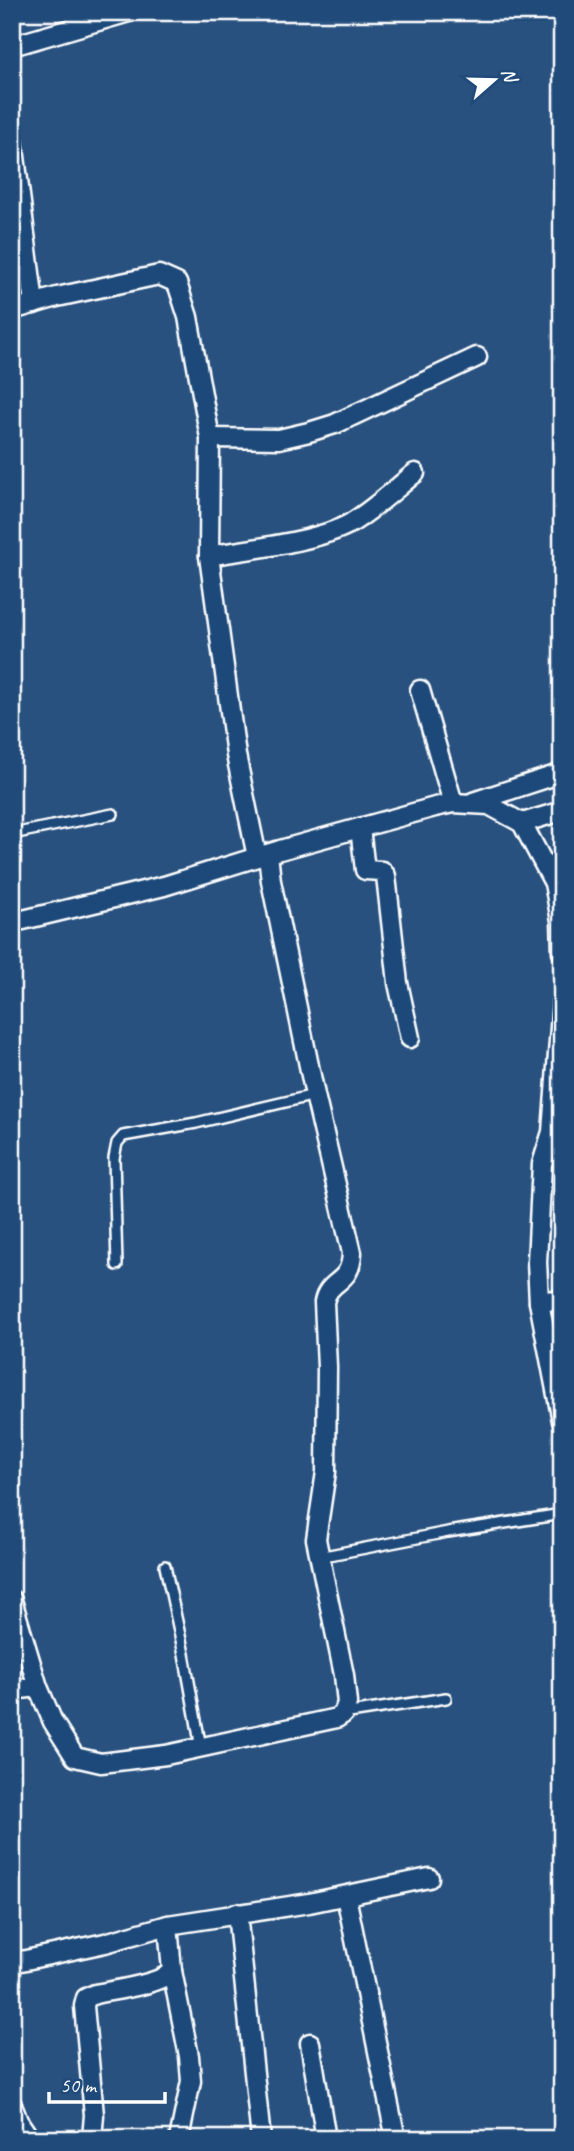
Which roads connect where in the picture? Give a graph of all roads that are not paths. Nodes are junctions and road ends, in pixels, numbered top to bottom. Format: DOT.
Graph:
graph roads {
  1 [pos="129,12"];
  2 [pos="12,46"];
  3 [pos="12,133"];
  4 [pos="34,304"];
  5 [pos="12,310"];
  6 [pos="477,357"];
  7 [pos="210,438"];
  8 [pos="415,473"];
  9 [pos="209,556"];
  10 [pos="420,690"];
  11 [pos="562,773"];
  12 [pos="461,803"];
  13 [pos="562,811"];
  14 [pos="113,814"];
  15 [pos="522,823"];
  16 [pos="360,828"];
  17 [pos="12,834"];
  18 [pos="262,856"];
  19 [pos="12,921"];
  20 [pos="562,952"];
  21 [pos="562,1001"];
  22 [pos="410,1038"];
  23 [pos="316,1095"];
  24 [pos="557,1132"];
  25 [pos="117,1265"];
  26 [pos="562,1299"];
  27 [pos="539,1302"];
  28 [pos="562,1421"];
  29 [pos="562,1514"];
  30 [pos="320,1558"];
  31 [pos="165,1566"];
  32 [pos="12,1600"];
  33 [pos="38,1686"];
  34 [pos="12,1690"];
  35 [pos="446,1698"];
  36 [pos="343,1714"];
  37 [pos="201,1748"];
  38 [pos="429,1878"];
  39 [pos="346,1896"];
  40 [pos="237,1913"];
  41 [pos="168,1925"];
  42 [pos="12,1963"];
  43 [pos="172,1972"];
  44 [pos="310,2043"];
  45 [pos="12,2105"];
  46 [pos="30,2139"];
  47 [pos="92,2139"];
  48 [pos="179,2139"];
  49 [pos="261,2139"];
  50 [pos="326,2139"];
  51 [pos="396,2139"];
  1 -- 2 [label="street"];
  3 -- 4 [label="street"];
  4 -- 5 [label="street"];
  4 -- 7 [label="street"];
  6 -- 7 [label="street"];
  7 -- 9 [label="street"];
  8 -- 9 [label="street"];
  9 -- 18 [label="street"];
  10 -- 12 [label="street"];
  11 -- 12 [label="street"];
  12 -- 15 [label="street"];
  12 -- 16 [label="street"];
  13 -- 15 [label="street"];
  14 -- 17 [label="lane"];
  15 -- 20 [label="street"];
  16 -- 18 [label="street"];
  16 -- 22 [label="street"];
  18 -- 19 [label="street"];
  18 -- 23 [label="street"];
  21 -- 24 [label="street"];
  23 -- 25 [label="lane"];
  23 -- 30 [label="street"];
  24 -- 27 [label="street"];
  26 -- 27 [label="street"];
  27 -- 28 [label="street"];
  29 -- 30 [label="lane"];
  30 -- 36 [label="street"];
  31 -- 37 [label="lane"];
  32 -- 33 [label="street"];
  33 -- 34 [label="street"];
  33 -- 37 [label="street"];
  35 -- 36 [label="lane"];
  36 -- 37 [label="street"];
  38 -- 39 [label="street"];
  39 -- 40 [label="street"];
  39 -- 51 [label="street"];
  40 -- 41 [label="street"];
  40 -- 49 [label="street"];
  41 -- 42 [label="street"];
  41 -- 43 [label="street"];
  43 -- 47 [label="street"];
  43 -- 48 [label="street"];
  44 -- 50 [label="street"];
  45 -- 46 [label="street"];
}
